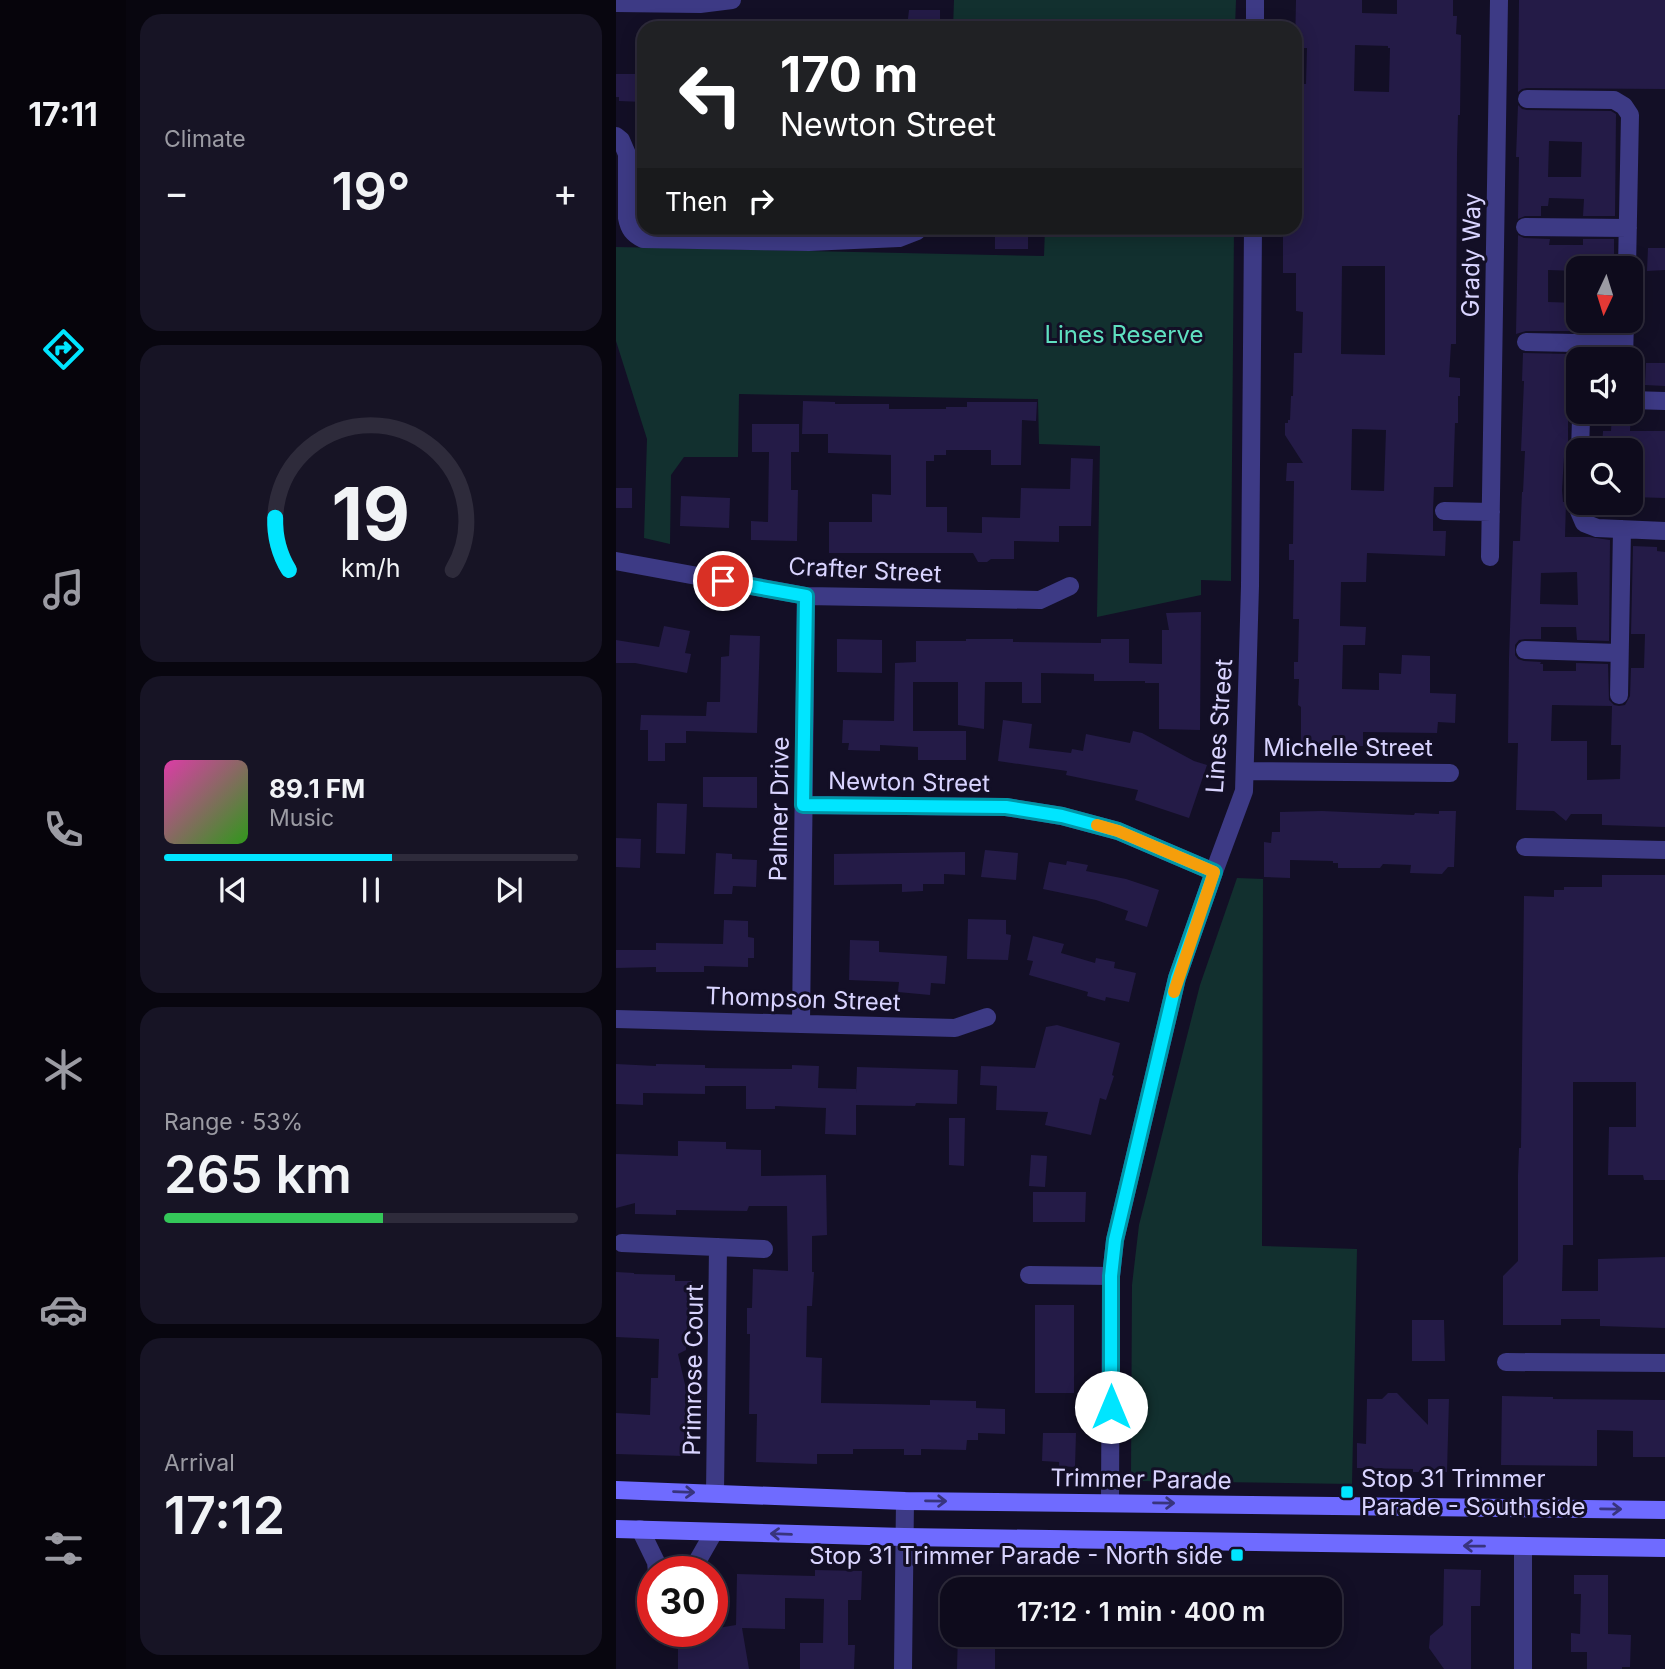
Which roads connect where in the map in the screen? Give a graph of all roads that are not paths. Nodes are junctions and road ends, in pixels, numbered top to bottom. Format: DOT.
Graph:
graph roads {
  1 [pos="732,0"];
  2 [pos="1255,0"];
  3 [pos="1499,0"];
  4 [pos="700,2"];
  5 [pos="616,3"];
  6 [pos="1255,21"];
  7 [pos="1527,99"];
  8 [pos="616,136"];
  9 [pos="1525,227"];
  10 [pos="1628,229"];
  11 [pos="862,235"];
  12 [pos="886,235"];
  13 [pos="907,235"];
  14 [pos="1253,235"];
  15 [pos="1627,256"];
  16 [pos="1526,342"];
  17 [pos="1580,347"];
  18 [pos="1643,400"];
  19 [pos="1665,401"];
  20 [pos="1444,511"];
  21 [pos="1491,512"];
  22 [pos="1581,515"];
  23 [pos="1622,529"];
  24 [pos="1665,531"];
  25 [pos="1490,557"];
  26 [pos="616,561"];
  27 [pos="1070,586"];
  28 [pos="806,596"];
  29 [pos="1525,650"];
  30 [pos="1619,653"];
  31 [pos="1619,695"];
  32 [pos="1246,771"];
  33 [pos="1450,773"];
  34 [pos="803,805"];
  35 [pos="1525,847"];
  36 [pos="1665,850"];
  37 [pos="1214,872"];
  38 [pos="986,1017"];
  39 [pos="616,1019"];
  40 [pos="801,1024"];
  41 [pos="622,1243"];
  42 [pos="718,1247"];
  43 [pos="764,1249"];
  44 [pos="1029,1275"];
  45 [pos="1111,1276"];
  46 [pos="1506,1362"];
  47 [pos="1665,1363"];
  48 [pos="616,1490"];
  49 [pos="715,1493"];
  50 [pos="905,1501"];
  51 [pos="1110,1503"];
  52 [pos="1665,1510"];
  53 [pos="616,1529"];
  54 [pos="640,1529"];
  55 [pos="714,1532"];
  56 [pos="904,1537"];
  57 [pos="1523,1547"];
  58 [pos="1665,1548"];
  59 [pos="653,1556"];
  60 [pos="700,1556"];
  61 [pos="903,1669"];
  62 [pos="1522,1669"];
  1 -- 4 [label="street"];
  2 -- 6 [label="street"];
  3 -- 21 [label="street, Grady Way"];
  4 -- 5 [label="street"];
  7 -- 10 [label="street"];
  8 -- 11 [label="street"];
  9 -- 10 [label="street"];
  10 -- 15 [label="street"];
  12 -- 13 [label="street"];
  14 -- 32 [label="street, Lines Street"];
  16 -- 17 [label="street"];
  18 -- 19 [label="street"];
  20 -- 21 [label="street"];
  21 -- 25 [label="street, Grady Way"];
  22 -- 23 [label="street"];
  23 -- 24 [label="street"];
  23 -- 30 [label="street"];
  26 -- 28 [label="street, Crafter Street"];
  27 -- 28 [label="street, Crafter Street"];
  28 -- 34 [label="street, Palmer Drive"];
  29 -- 30 [label="street"];
  30 -- 31 [label="street"];
  32 -- 33 [label="street, Michelle Street"];
  32 -- 37 [label="street, Lines Street"];
  34 -- 37 [label="street, Newton Street"];
  34 -- 40 [label="street, Palmer Drive"];
  35 -- 36 [label="street"];
  37 -- 45 [label="street, Lines Street"];
  38 -- 40 [label="street, Thompson Street"];
  39 -- 40 [label="street, Thompson Street"];
  41 -- 42 [label="street"];
  42 -- 43 [label="street"];
  42 -- 49 [label="street, Primrose Court"];
  44 -- 45 [label="street"];
  45 -- 51 [label="street, Lines Street"];
  46 -- 47 [label="street"];
  48 -- 49 [label="main road, Trimmer Parade, one-way"];
  49 -- 50 [label="main road, Trimmer Parade"];
  50 -- 51 [label="main road, Trimmer Parade, one-way"];
  50 -- 56 [label="street"];
  51 -- 52 [label="main road, Trimmer Parade, one-way"];
  53 -- 54 [label="main road"];
  54 -- 55 [label="main road"];
  54 -- 59 [label="street"];
  56 -- 55 [label="main road, one-way"];
  55 -- 60 [label="street"];
  57 -- 56 [label="main road, one-way"];
  56 -- 61 [label="street"];
  57 -- 58 [label="main road"];
  57 -- 62 [label="street"];
}
